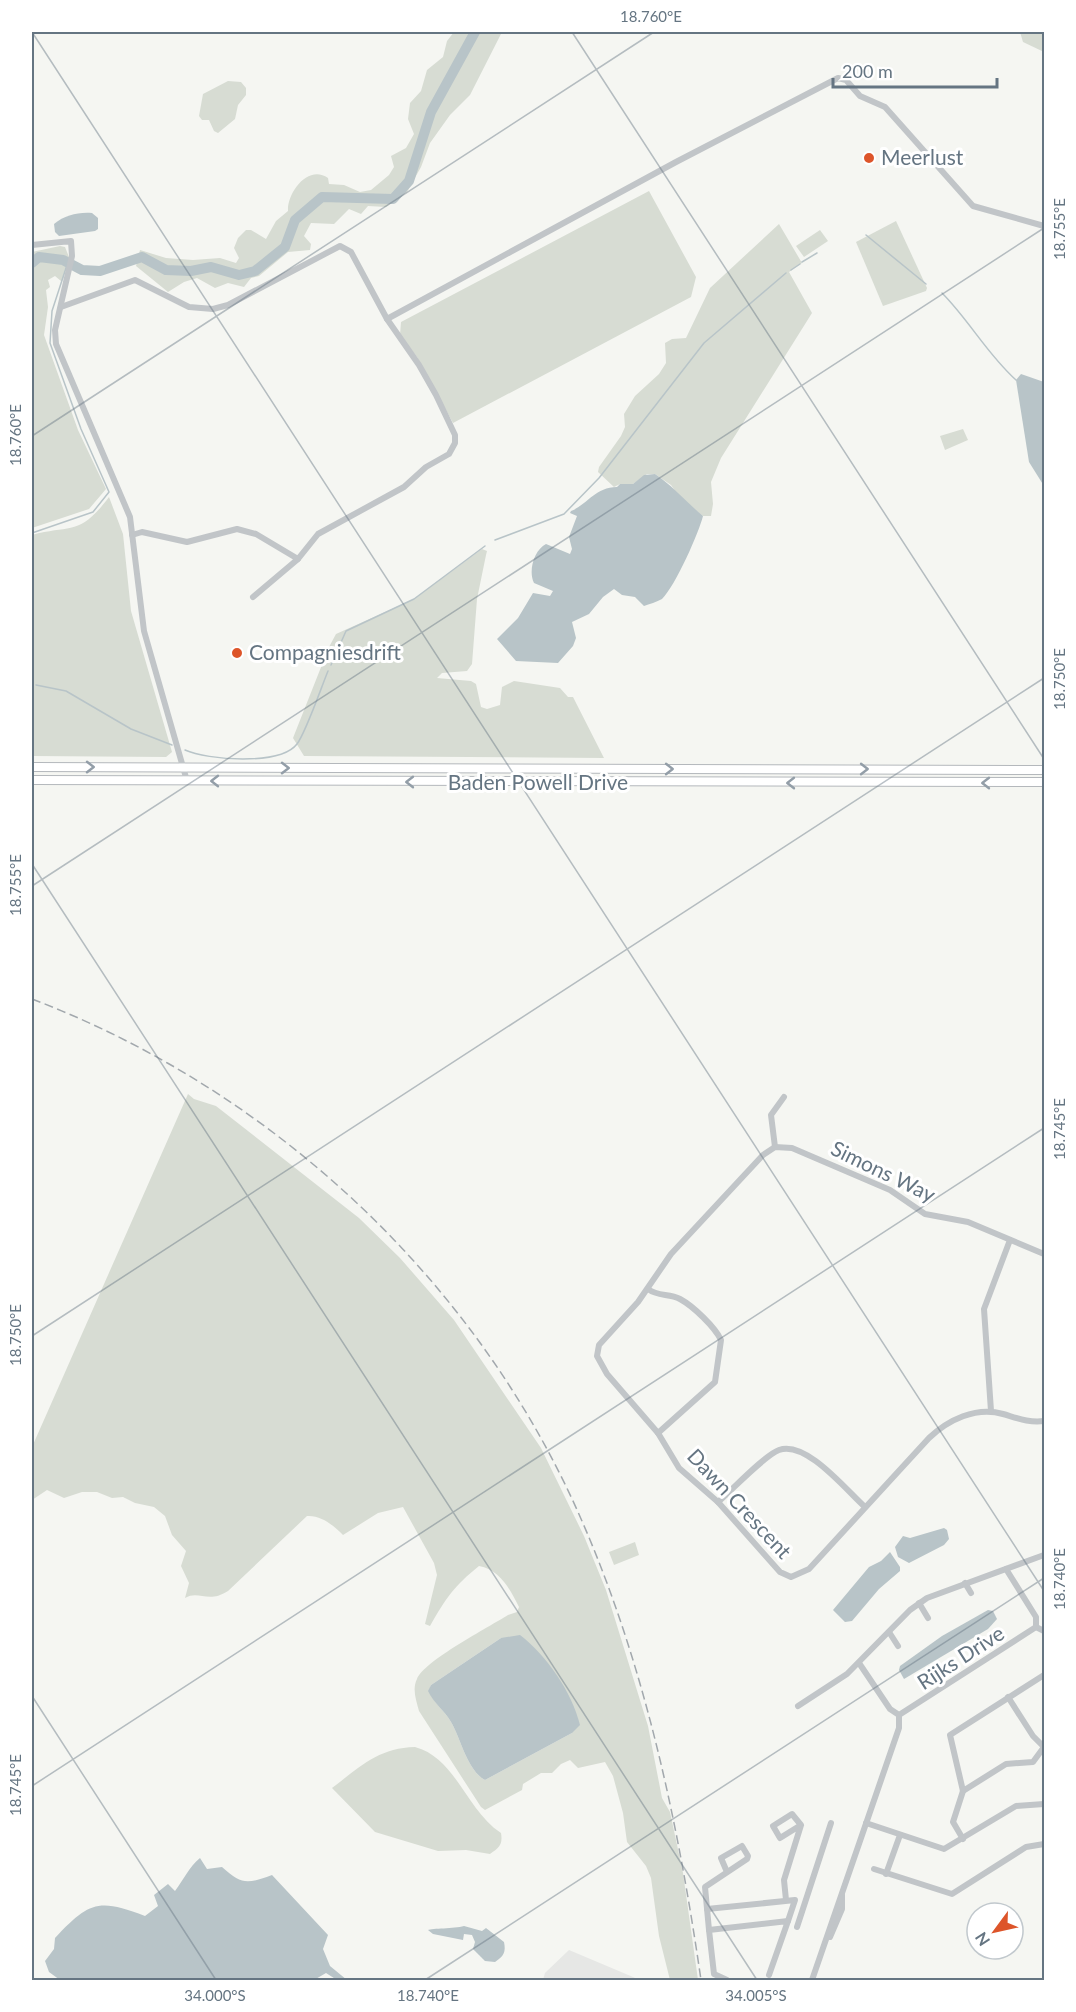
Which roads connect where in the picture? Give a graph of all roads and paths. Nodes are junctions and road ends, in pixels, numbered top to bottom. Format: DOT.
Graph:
graph roads {
  1 [pos="1044,226"];
  2 [pos="32,245"];
  3 [pos="61,307"];
  4 [pos="387,319"];
  5 [pos="132,535"];
  6 [pos="298,559"];
  7 [pos="253,597"];
  8 [pos="32,767"];
  9 [pos="183,768"];
  10 [pos="1044,770"];
  11 [pos="32,780"];
  12 [pos="187,781"];
  13 [pos="1044,782"];
  14 [pos="784,1097"];
  15 [pos="775,1147"];
  16 [pos="1010,1240"];
  17 [pos="1044,1254"];
  18 [pos="648,1289"];
  19 [pos="991,1411"];
  20 [pos="1044,1421"];
  21 [pos="658,1433"];
  22 [pos="718,1502"];
  23 [pos="865,1507"];
  24 [pos="1044,1555"];
  25 [pos="1006,1569"];
  26 [pos="965,1583"];
  27 [pos="971,1593"];
  28 [pos="919,1603"];
  29 [pos="928,1618"];
  30 [pos="1036,1627"];
  31 [pos="1044,1631"];
  32 [pos="889,1632"];
  33 [pos="898,1646"];
  34 [pos="860,1663"];
  35 [pos="1044,1676"];
  36 [pos="1008,1697"];
  37 [pos="798,1706"];
  38 [pos="896,1714"];
  39 [pos="1044,1747"];
  40 [pos="963,1791"];
  41 [pos="1044,1804"];
  42 [pos="831,1823"];
  43 [pos="866,1823"];
  44 [pos="801,1825"];
  45 [pos="900,1835"];
  46 [pos="963,1839"];
  47 [pos="1044,1844"];
  48 [pos="874,1869"];
  49 [pos="727,1872"];
  50 [pos="886,1874"];
  51 [pos="786,1900"];
  52 [pos="795,1900"];
  53 [pos="805,1904"];
  54 [pos="707,1909"];
  55 [pos="788,1921"];
  56 [pos="797,1927"];
  57 [pos="710,1930"];
  58 [pos="769,1975"];
  59 [pos="727,1980"];
  60 [pos="812,1980"];
  1 -- 4 [label="street"];
  2 -- 3 [label="street"];
  3 -- 4 [label="street"];
  3 -- 5 [label="street"];
  4 -- 6 [label="street"];
  5 -- 6 [label="street"];
  5 -- 9 [label="street"];
  6 -- 7 [label="street"];
  8 -- 9 [label="main road, Baden Powell Drive, one-way"];
  9 -- 10 [label="main road, Baden Powell Drive, one-way"];
  9 -- 12 [label="street"];
  11 -- 12 [label="main road, Baden Powell Drive"];
  13 -- 12 [label="main road, Baden Powell Drive, one-way"];
  14 -- 15 [label="street"];
  15 -- 16 [label="street, Simons Way"];
  15 -- 18 [label="street, Dawn Crescent"];
  16 -- 17 [label="street, Simons Way"];
  16 -- 19 [label="street"];
  18 -- 21 [label="street, Dawn Crescent"];
  18 -- 21 [label="street"];
  19 -- 20 [label="street, Dawn Crescent"];
  19 -- 23 [label="street, Dawn Crescent"];
  21 -- 22 [label="street, Dawn Crescent"];
  22 -- 23 [label="street"];
  22 -- 23 [label="street, Dawn Crescent"];
  24 -- 25 [label="street"];
  25 -- 26 [label="street"];
  25 -- 30 [label="street"];
  26 -- 27 [label="street"];
  26 -- 28 [label="street"];
  28 -- 29 [label="street"];
  28 -- 32 [label="street"];
  30 -- 31 [label="street, Rijks Drive"];
  30 -- 38 [label="street, Rijks Drive"];
  32 -- 33 [label="street"];
  32 -- 34 [label="street"];
  34 -- 37 [label="street"];
  34 -- 38 [label="street"];
  35 -- 36 [label="street"];
  36 -- 39 [label="street"];
  36 -- 40 [label="street"];
  38 -- 43 [label="street"];
  39 -- 40 [label="street"];
  40 -- 46 [label="street"];
  41 -- 46 [label="street"];
  42 -- 53 [label="street"];
  43 -- 45 [label="street"];
  43 -- 60 [label="street"];
  44 -- 44 [label="street"];
  44 -- 51 [label="street"];
  45 -- 46 [label="street"];
  45 -- 50 [label="street"];
  47 -- 50 [label="street"];
  48 -- 50 [label="street"];
  49 -- 49 [label="street"];
  49 -- 54 [label="street"];
  51 -- 52 [label="street"];
  51 -- 54 [label="street"];
  52 -- 53 [label="street"];
  52 -- 55 [label="street"];
  53 -- 56 [label="street"];
  54 -- 57 [label="street"];
  55 -- 57 [label="street"];
  55 -- 58 [label="street"];
  57 -- 59 [label="street"];
}
